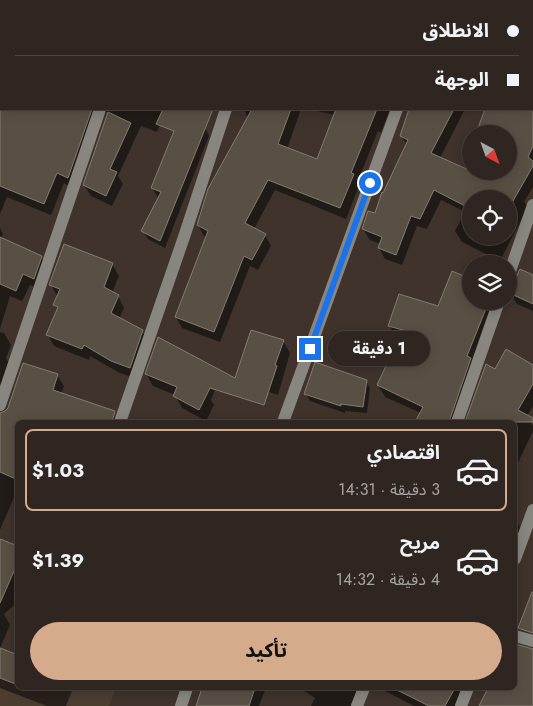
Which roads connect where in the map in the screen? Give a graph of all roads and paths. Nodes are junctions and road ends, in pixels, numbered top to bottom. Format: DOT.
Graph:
graph roads {
  1 [pos="100,110"];
  2 [pos="226,110"];
  3 [pos="397,110"];
  4 [pos="533,205"];
  5 [pos="516,255"];
  6 [pos="496,310"];
  7 [pos="0,405"];
  8 [pos="121,420"];
  9 [pos="284,420"];
  10 [pos="458,420"];
  11 [pos="533,510"];
  12 [pos="517,554"];
  13 [pos="517,637"];
  14 [pos="533,641"];
  15 [pos="186,690"];
  16 [pos="363,690"];
  17 [pos="467,690"];
  18 [pos="180,706"];
  19 [pos="357,706"];
  20 [pos="461,706"];
  1 -- 7 [label="street"];
  2 -- 8 [label="street"];
  3 -- 9 [label="street"];
  4 -- 5 [label="street"];
  6 -- 10 [label="street"];
  11 -- 12 [label="street"];
  13 -- 14 [label="street"];
  15 -- 18 [label="street"];
  16 -- 19 [label="street"];
  17 -- 20 [label="street"];
}
